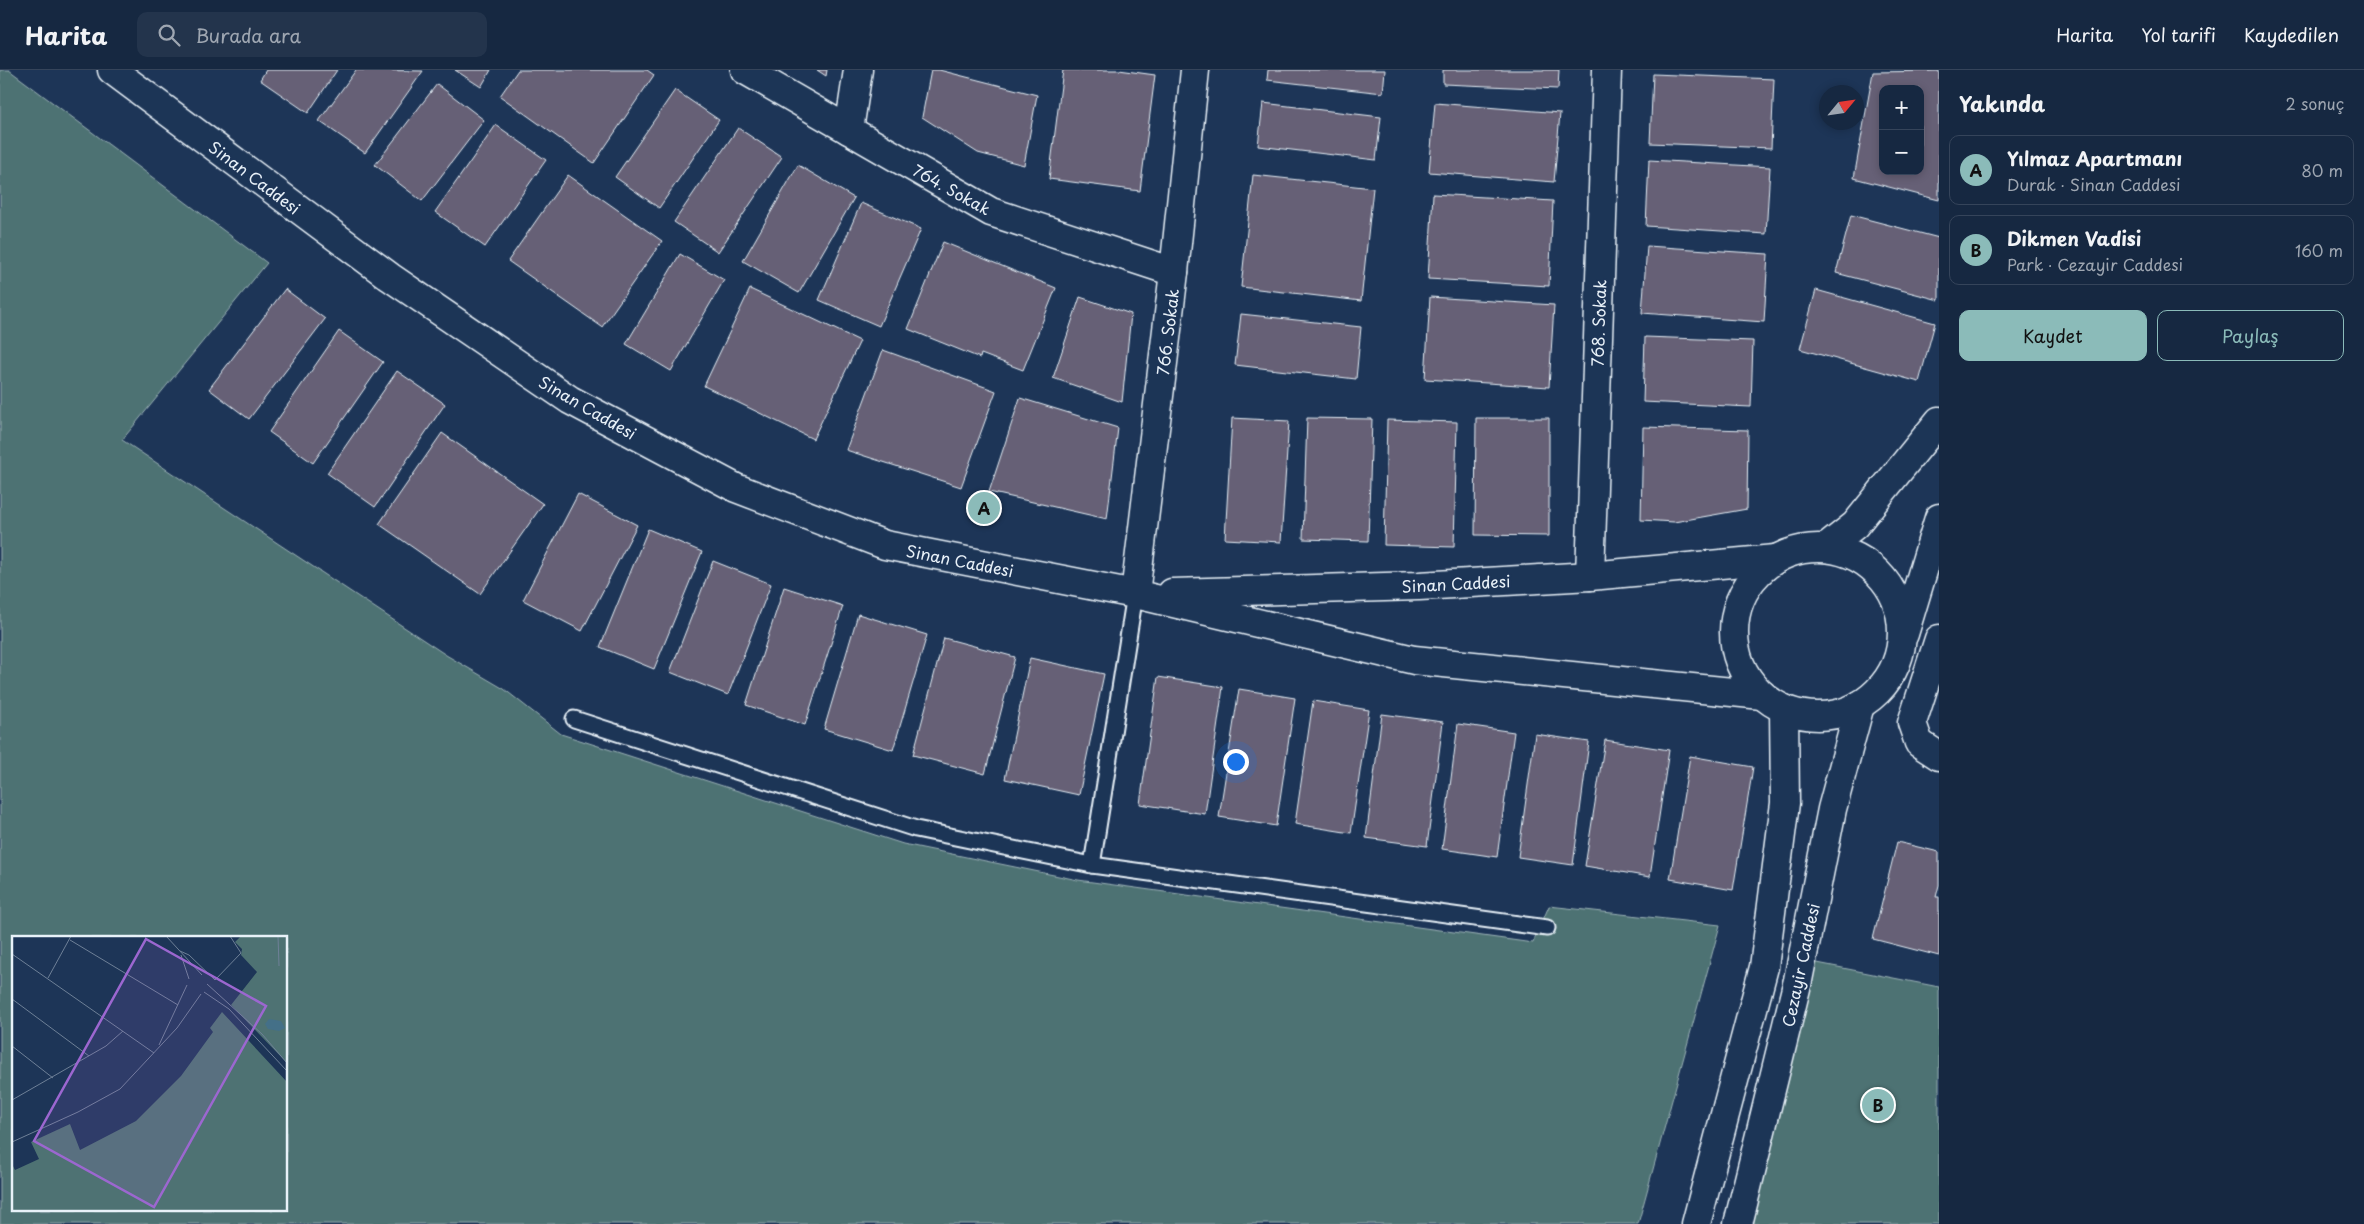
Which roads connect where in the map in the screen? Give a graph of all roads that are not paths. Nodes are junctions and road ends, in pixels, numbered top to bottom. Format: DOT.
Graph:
graph roads {
  1 [pos="112,70"];
  2 [pos="745,70"];
  3 [pos="858,70"];
  4 [pos="1195,70"];
  5 [pos="1607,70"];
  6 [pos="849,130"];
  7 [pos="1174,272"];
  8 [pos="1939,420"];
  9 [pos="1939,518"];
  10 [pos="1826,548"];
  11 [pos="1775,559"];
  12 [pos="1590,576"];
  13 [pos="1136,594"];
  14 [pos="1939,639"];
  15 [pos="1902,640"];
  16 [pos="1762,695"];
  17 [pos="1860,705"];
  18 [pos="1784,709"];
  19 [pos="574,719"];
  20 [pos="1939,756"];
  21 [pos="1092,865"];
  22 [pos="1547,928"];
  23 [pos="1696,1224"];
  24 [pos="1738,1224"];
  1 -- 13 [label="main road, Sinan Caddesi"];
  2 -- 6 [label="main road, 764. Sokak"];
  3 -- 6 [label="main road"];
  4 -- 7 [label="main road, 766. Sokak"];
  5 -- 12 [label="main road, 768. Sokak"];
  6 -- 7 [label="main road, 764. Sokak"];
  7 -- 13 [label="main road, 766. Sokak"];
  8 -- 10 [label="main road"];
  9 -- 15 [label="main road"];
  10 -- 11 [label="main road"];
  10 -- 15 [label="main road"];
  11 -- 12 [label="main road, Sinan Caddesi"];
  11 -- 16 [label="main road"];
  12 -- 13 [label="main road, Sinan Caddesi"];
  13 -- 16 [label="main road, Sinan Caddesi"];
  13 -- 21 [label="lane"];
  14 -- 20 [label="main road"];
  15 -- 17 [label="main road"];
  16 -- 18 [label="main road"];
  17 -- 18 [label="main road"];
  17 -- 24 [label="main road, Cezayir Caddesi"];
  18 -- 23 [label="main road"];
  19 -- 21 [label="lane"];
  21 -- 22 [label="lane"];
}
